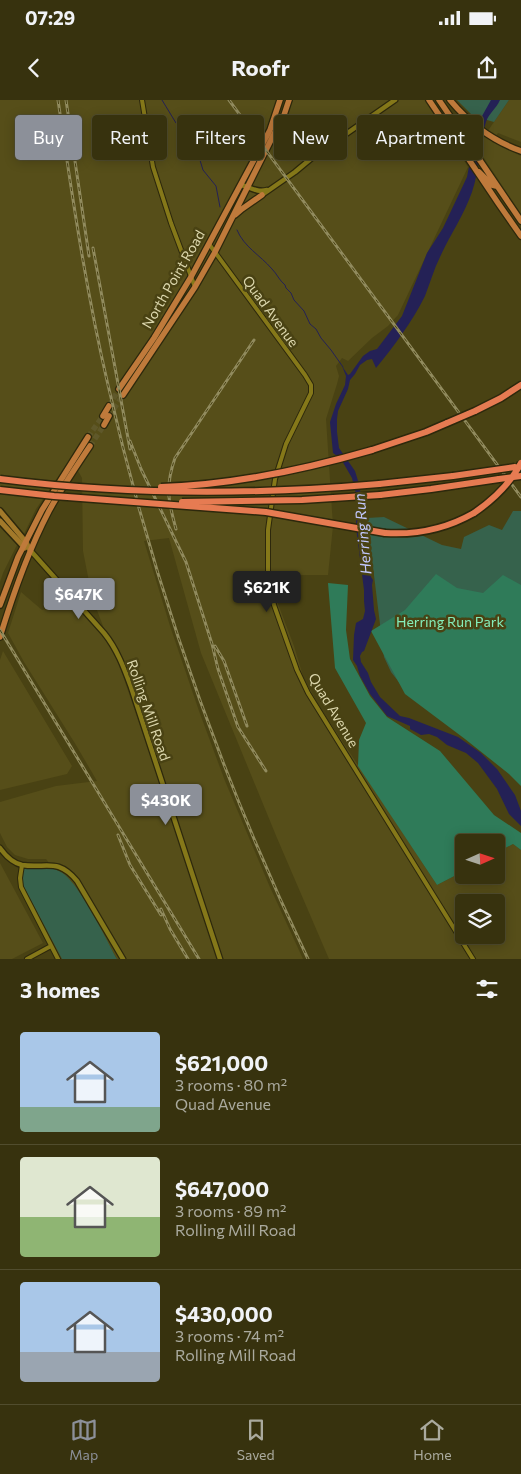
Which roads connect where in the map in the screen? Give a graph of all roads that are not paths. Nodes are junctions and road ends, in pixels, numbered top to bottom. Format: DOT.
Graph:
graph roads {
  1 [pos="142,100"];
  2 [pos="280,100"];
  3 [pos="289,100"];
  4 [pos="395,100"];
  5 [pos="429,100"];
  6 [pos="435,100"];
  7 [pos="439,100"];
  8 [pos="450,100"];
  9 [pos="446,115"];
  10 [pos="449,115"];
  11 [pos="521,151"];
  12 [pos="479,160"];
  13 [pos="479,174"];
  14 [pos="241,185"];
  15 [pos="248,186"];
  16 [pos="496,186"];
  17 [pos="270,188"];
  18 [pos="262,195"];
  19 [pos="521,221"];
  20 [pos="229,223"];
  21 [pos="521,236"];
  22 [pos="209,244"];
  23 [pos="215,252"];
  24 [pos="191,277"];
  25 [pos="195,287"];
  26 [pos="165,319"];
  27 [pos="171,324"];
  28 [pos="151,348"];
  29 [pos="521,385"];
  30 [pos="121,392"];
  31 [pos="109,406"];
  32 [pos="104,425"];
  33 [pos="88,437"];
  34 [pos="90,446"];
  35 [pos="519,465"];
  36 [pos="521,477"];
  37 [pos="0,478"];
  38 [pos="113,488"];
  39 [pos="0,490"];
  40 [pos="53,499"];
  41 [pos="86,499"];
  42 [pos="0,511"];
  43 [pos="0,521"];
  44 [pos="24,544"];
  45 [pos="30,550"];
  46 [pos="0,605"];
  47 [pos="0,637"];
  48 [pos="0,848"];
  49 [pos="22,865"];
  50 [pos="51,946"];
  51 [pos="27,959"];
  52 [pos="58,959"];
  53 [pos="123,959"];
  54 [pos="220,959"];
  55 [pos="473,959"];
  1 -- 24 [label="street"];
  2 -- 14 [label="main road, North Point Road"];
  3 -- 15 [label="main road, North Point Road"];
  4 -- 17 [label="street"];
  5 -- 13 [label="main road"];
  6 -- 9 [label="main road"];
  7 -- 10 [label="main road"];
  8 -- 11 [label="main road"];
  12 -- 16 [label="main road"];
  13 -- 16 [label="main road"];
  13 -- 21 [label="main road"];
  14 -- 15 [label="street"];
  14 -- 22 [label="main road, North Point Road"];
  15 -- 17 [label="street"];
  15 -- 20 [label="main road, North Point Road"];
  16 -- 19 [label="main road"];
  17 -- 18 [label="street"];
  18 -- 20 [label="main road"];
  20 -- 23 [label="main road, North Point Road"];
  22 -- 23 [label="street, Quad Avenue"];
  22 -- 24 [label="main road, North Point Road"];
  23 -- 25 [label="main road, North Point Road"];
  23 -- 55 [label="street, Quad Avenue"];
  24 -- 25 [label="street"];
  24 -- 26 [label="main road, North Point Road"];
  25 -- 27 [label="main road, North Point Road"];
  26 -- 27 [label="main road"];
  26 -- 28 [label="main road, North Point Road"];
  27 -- 28 [label="main road, North Point Road"];
  28 -- 30 [label="main road, North Point Road"];
  29 -- 38 [label="highway, bridge"];
  31 -- 32 [label="main road"];
  33 -- 40 [label="main road"];
  34 -- 40 [label="main road"];
  35 -- 38 [label="highway, bridge"];
  35 -- 41 [label="highway, bridge"];
  36 -- 41 [label="highway, bridge"];
  37 -- 38 [label="highway, bridge"];
  39 -- 41 [label="highway, bridge"];
  40 -- 44 [label="main road"];
  40 -- 45 [label="main road"];
  42 -- 44 [label="main road"];
  43 -- 44 [label="main road"];
  44 -- 45 [label="main road"];
  44 -- 46 [label="main road"];
  45 -- 47 [label="main road"];
  45 -- 54 [label="street, Rolling Mill Road"];
  48 -- 49 [label="street"];
  49 -- 50 [label="street"];
  49 -- 53 [label="street"];
  50 -- 51 [label="street"];
  50 -- 52 [label="street"];
}
